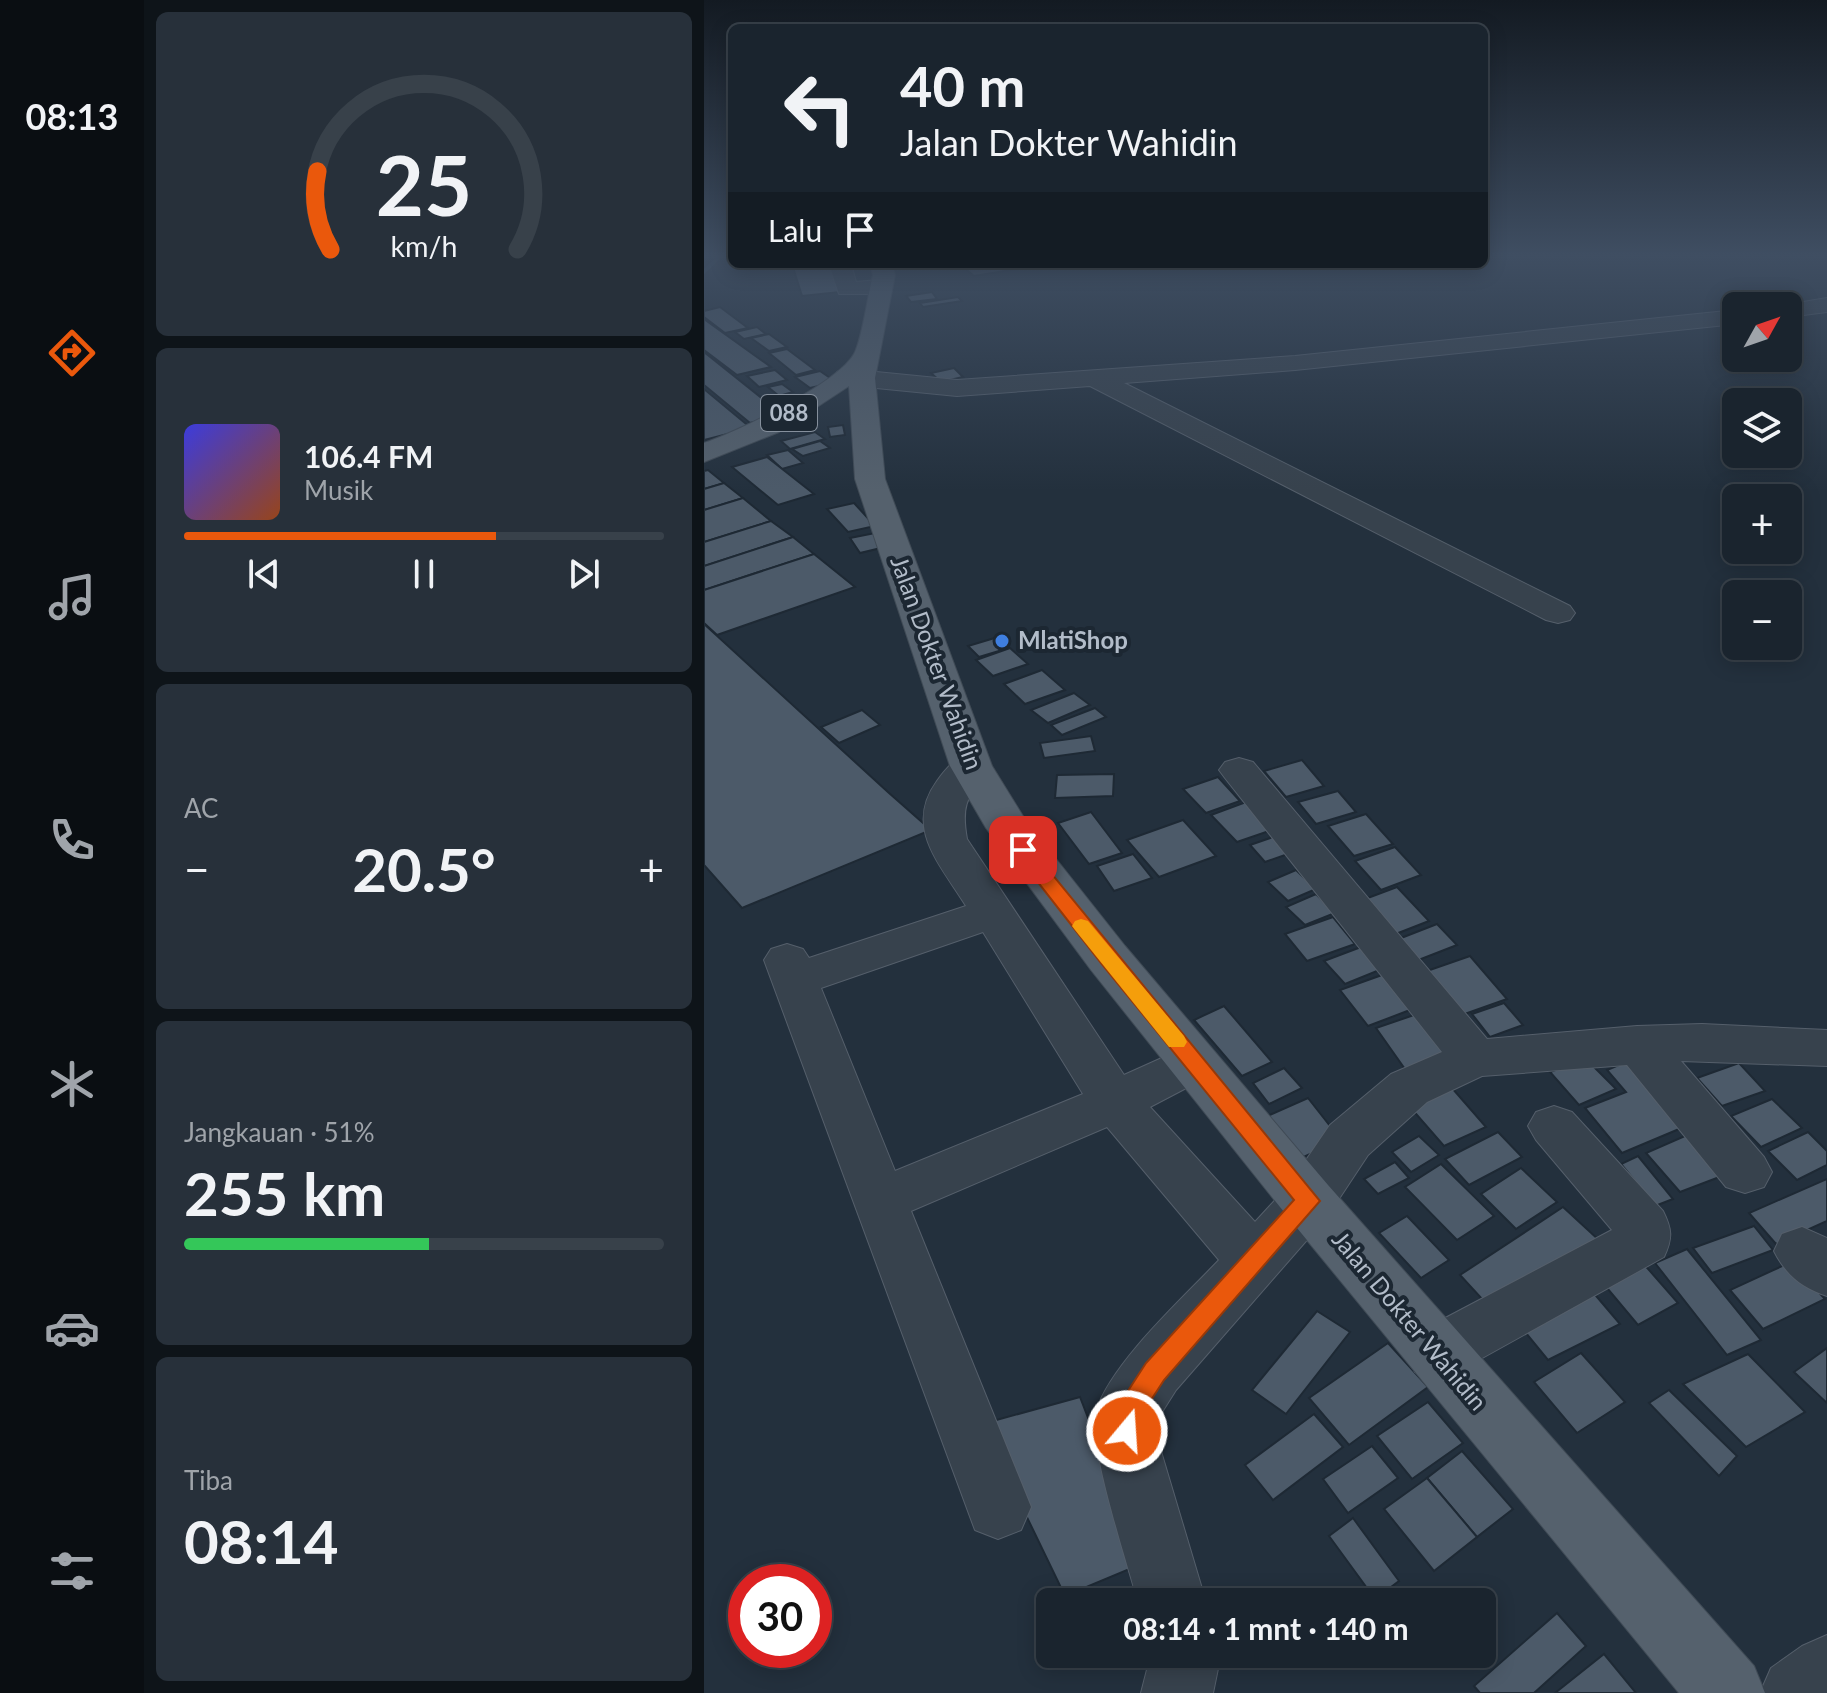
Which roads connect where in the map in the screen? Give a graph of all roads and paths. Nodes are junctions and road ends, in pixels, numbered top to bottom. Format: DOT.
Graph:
graph roads {
  1 [pos="867,333"];
  2 [pos="1583,333"];
  3 [pos="858,371"];
  4 [pos="1095,379"];
  5 [pos="704,453"];
  6 [pos="1558,613"];
  7 [pos="971,766"];
  8 [pos="1239,770"];
  9 [pos="994,912"];
  10 [pos="1637,1044"];
  11 [pos="1827,1048"];
  12 [pos="1475,1058"];
  13 [pos="1193,1062"];
  14 [pos="1115,1102"];
  15 [pos="1554,1126"];
  16 [pos="1745,1172"];
  17 [pos="881,1200"];
  18 [pos="1308,1201"];
  19 [pos="1255,1261"];
  20 [pos="1436,1353"];
  21 [pos="998,1507"];
  22 [pos="1168,1588"];
  23 [pos="1183,1668"];
  24 [pos="1827,1671"];
  25 [pos="1177,1693"];
  26 [pos="1727,1693"];
  27 [pos="1796,1693"];
  1 -- 3 [label="main road, Jalan Dokter Wahidin"];
  2 -- 4 [label="street"];
  3 -- 4 [label="street"];
  3 -- 5 [label="main road, 088"];
  3 -- 7 [label="main road, Jalan Dokter Wahidin"];
  4 -- 6 [label="street"];
  7 -- 9 [label="street"];
  7 -- 13 [label="main road, Jalan Dokter Wahidin"];
  8 -- 12 [label="street"];
  9 -- 14 [label="street"];
  9 -- 17 [label="street"];
  10 -- 11 [label="street"];
  10 -- 12 [label="street"];
  10 -- 16 [label="street"];
  12 -- 18 [label="street"];
  13 -- 14 [label="street"];
  13 -- 18 [label="main road, Jalan Dokter Wahidin"];
  14 -- 17 [label="street"];
  14 -- 19 [label="street"];
  15 -- 20 [label="street"];
  17 -- 21 [label="street"];
  18 -- 19 [label="street"];
  18 -- 20 [label="main road, Jalan Dokter Wahidin"];
  19 -- 22 [label="street"];
  20 -- 26 [label="main road, Jalan Dokter Wahidin"];
  23 -- 25 [label="street"];
  24 -- 27 [label="street"];
}
